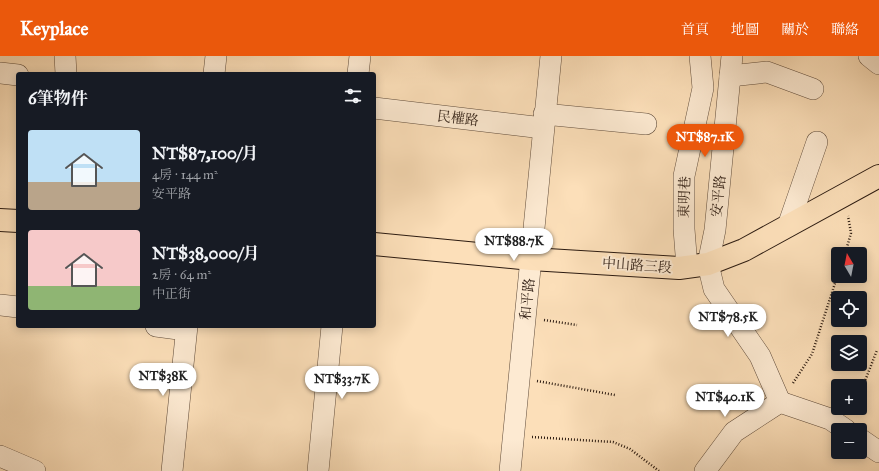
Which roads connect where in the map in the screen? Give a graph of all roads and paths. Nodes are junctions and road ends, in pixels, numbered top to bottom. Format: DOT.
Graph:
graph roads {
  1 [pos="65,56"];
  2 [pos="216,56"];
  3 [pos="360,56"];
  4 [pos="551,56"];
  5 [pos="700,56"];
  6 [pos="869,56"];
  7 [pos="879,64"];
  8 [pos="731,66"];
  9 [pos="66,72"];
  10 [pos="214,72"];
  11 [pos="358,72"];
  12 [pos="0,73"];
  13 [pos="16,75"];
  14 [pos="813,89"];
  15 [pos="376,108"];
  16 [pos="544,121"];
  17 [pos="646,124"];
  18 [pos="817,142"];
  19 [pos="879,176"];
  20 [pos="844,196"];
  21 [pos="0,220"];
  22 [pos="16,221"];
  23 [pos="788,226"];
  24 [pos="376,244"];
  25 [pos="846,247"];
  26 [pos="531,259"];
  27 [pos="698,266"];
  28 [pos="835,283"];
  29 [pos="0,305"];
  30 [pos="16,307"];
  31 [pos="525,317"];
  32 [pos="577,325"];
  33 [pos="187,328"];
  34 [pos="332,328"];
  35 [pos="877,350"];
  36 [pos="519,378"];
  37 [pos="866,379"];
  38 [pos="616,395"];
  39 [pos="780,402"];
  40 [pos="836,423"];
  41 [pos="513,436"];
  42 [pos="867,444"];
  43 [pos="879,452"];
  44 [pos="0,456"];
  45 [pos="35,471"];
  46 [pos="172,471"];
  47 [pos="318,471"];
  48 [pos="510,471"];
  49 [pos="659,471"];
  50 [pos="705,471"];
  1 -- 9 [label="street"];
  2 -- 10 [label="street"];
  3 -- 11 [label="street"];
  4 -- 16 [label="street, 和平路"];
  5 -- 27 [label="street, 東明巷"];
  6 -- 7 [label="street"];
  8 -- 14 [label="street"];
  8 -- 27 [label="street, 安平路"];
  12 -- 13 [label="street"];
  15 -- 16 [label="street, 民權路"];
  16 -- 17 [label="street, 民權路"];
  16 -- 26 [label="street, 和平路"];
  18 -- 23 [label="street"];
  19 -- 20 [label="main road, 中山路三段"];
  20 -- 23 [label="main road, 中山路三段"];
  20 -- 25 [label="path"];
  21 -- 22 [label="main road"];
  23 -- 27 [label="main road, 中山路三段"];
  24 -- 26 [label="main road, 中山路三段"];
  26 -- 27 [label="main road, 中山路三段"];
  26 -- 31 [label="street, 和平路"];
  27 -- 39 [label="street, 東明巷"];
  28 -- 39 [label="path"];
  29 -- 30 [label="street"];
  31 -- 32 [label="path"];
  31 -- 36 [label="street, 和平路"];
  33 -- 46 [label="street"];
  34 -- 47 [label="street"];
  35 -- 37 [label="path"];
  36 -- 38 [label="path"];
  36 -- 41 [label="street, 和平路"];
  39 -- 40 [label="street"];
  39 -- 50 [label="street"];
  41 -- 48 [label="street, 和平路"];
  41 -- 49 [label="path"];
  42 -- 43 [label="street"];
  44 -- 45 [label="street"];
}
